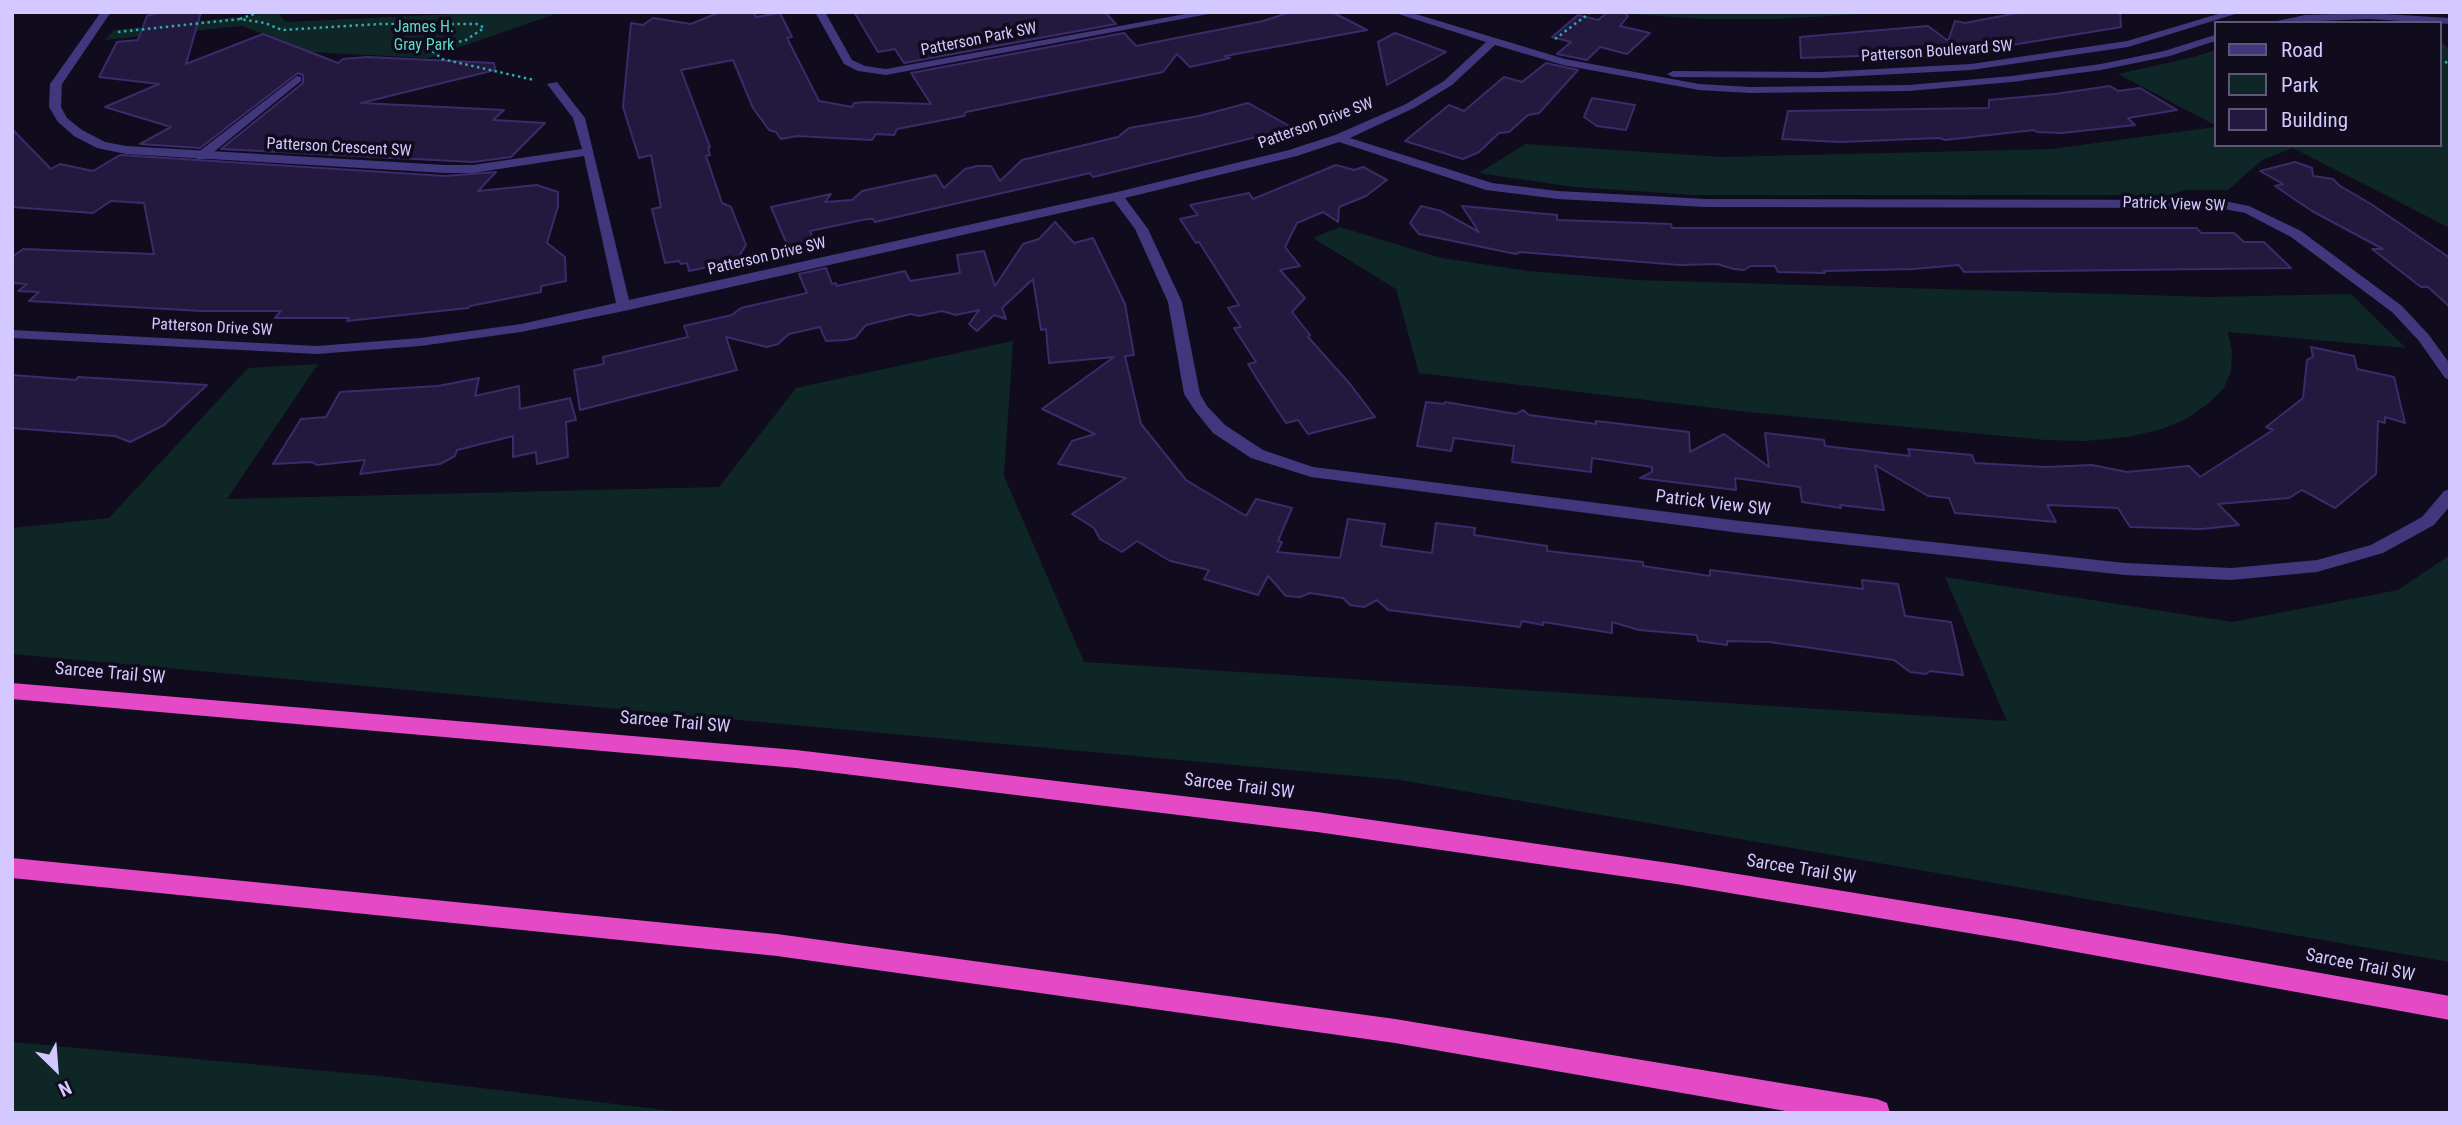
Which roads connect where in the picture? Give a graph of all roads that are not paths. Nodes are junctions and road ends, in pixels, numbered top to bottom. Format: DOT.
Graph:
graph roads {
  1 [pos="106,12"];
  2 [pos="820,12"];
  3 [pos="1214,12"];
  4 [pos="1398,12"];
  5 [pos="2237,12"];
  6 [pos="2286,21"];
  7 [pos="2450,21"];
  8 [pos="2214,38"];
  9 [pos="1492,42"];
  10 [pos="1634,75"];
  11 [pos="297,79"];
  12 [pos="553,85"];
  13 [pos="1339,138"];
  14 [pos="589,152"];
  15 [pos="201,156"];
  16 [pos="1117,196"];
  17 [pos="624,307"];
  18 [pos="12,334"];
  19 [pos="2450,375"];
  20 [pos="2450,495"];
  21 [pos="12,691"];
  22 [pos="12,868"];
  23 [pos="2450,1008"];
  24 [pos="1877,1113"];
  1 -- 15 [label="street, Patterson Crescent SW"];
  2 -- 3 [label="street, Patterson Park SW"];
  4 -- 9 [label="street, Patterson Boulevard SW"];
  5 -- 10 [label="street, Patterson Boulevard SW"];
  6 -- 7 [label="street"];
  8 -- 10 [label="street, Patterson Boulevard SW"];
  9 -- 10 [label="street, Patterson Boulevard SW"];
  9 -- 13 [label="street, Patterson Drive SW"];
  11 -- 15 [label="street"];
  12 -- 14 [label="street"];
  13 -- 16 [label="street, Patterson Drive SW"];
  13 -- 19 [label="street, Patrick View SW"];
  14 -- 15 [label="street, Patterson Crescent SW"];
  14 -- 17 [label="street"];
  16 -- 17 [label="street, Patterson Drive SW"];
  16 -- 20 [label="street, Patrick View SW"];
  17 -- 18 [label="street, Patterson Drive SW"];
  21 -- 23 [label="highway, Sarcee Trail SW"];
  22 -- 24 [label="highway"];
}
